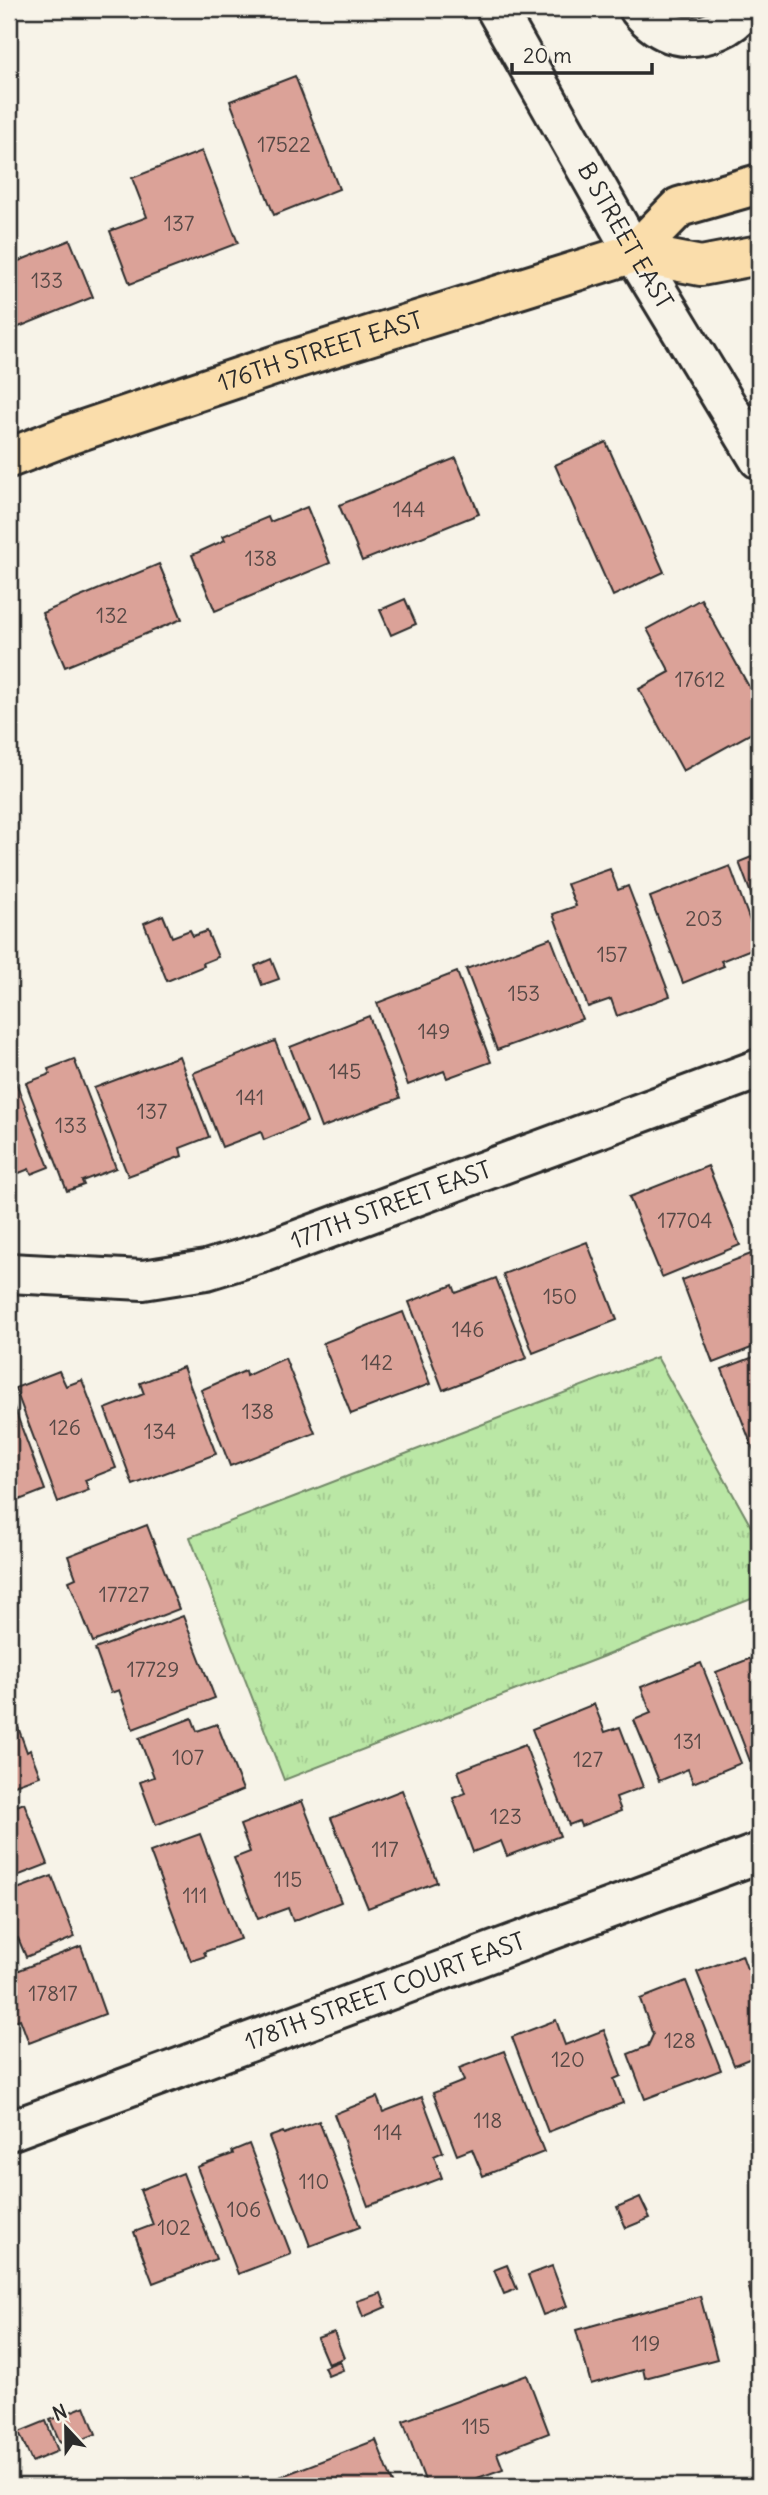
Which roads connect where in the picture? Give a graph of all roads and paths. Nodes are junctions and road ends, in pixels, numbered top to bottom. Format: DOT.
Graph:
graph roads {
  1 [pos="496,9"];
  2 [pos="639,9"];
  3 [pos="744,9"];
  4 [pos="759,184"];
  5 [pos="634,253"];
  6 [pos="759,255"];
  7 [pos="9,458"];
  8 [pos="759,459"];
  9 [pos="758,1072"];
  10 [pos="9,1273"];
  11 [pos="759,1853"];
  12 [pos="9,2131"];
  1 -- 5 [label="street, B STREET EAST"];
  2 -- 3 [label="street"];
  4 -- 5 [label="main road, 176TH STREET EAST"];
  5 -- 6 [label="main road, 176TH STREET EAST"];
  5 -- 7 [label="main road, 176TH STREET EAST"];
  5 -- 8 [label="street, B STREET EAST"];
  9 -- 10 [label="street, 177TH STREET EAST"];
  11 -- 12 [label="street, 178TH STREET COURT EAST"];
}
